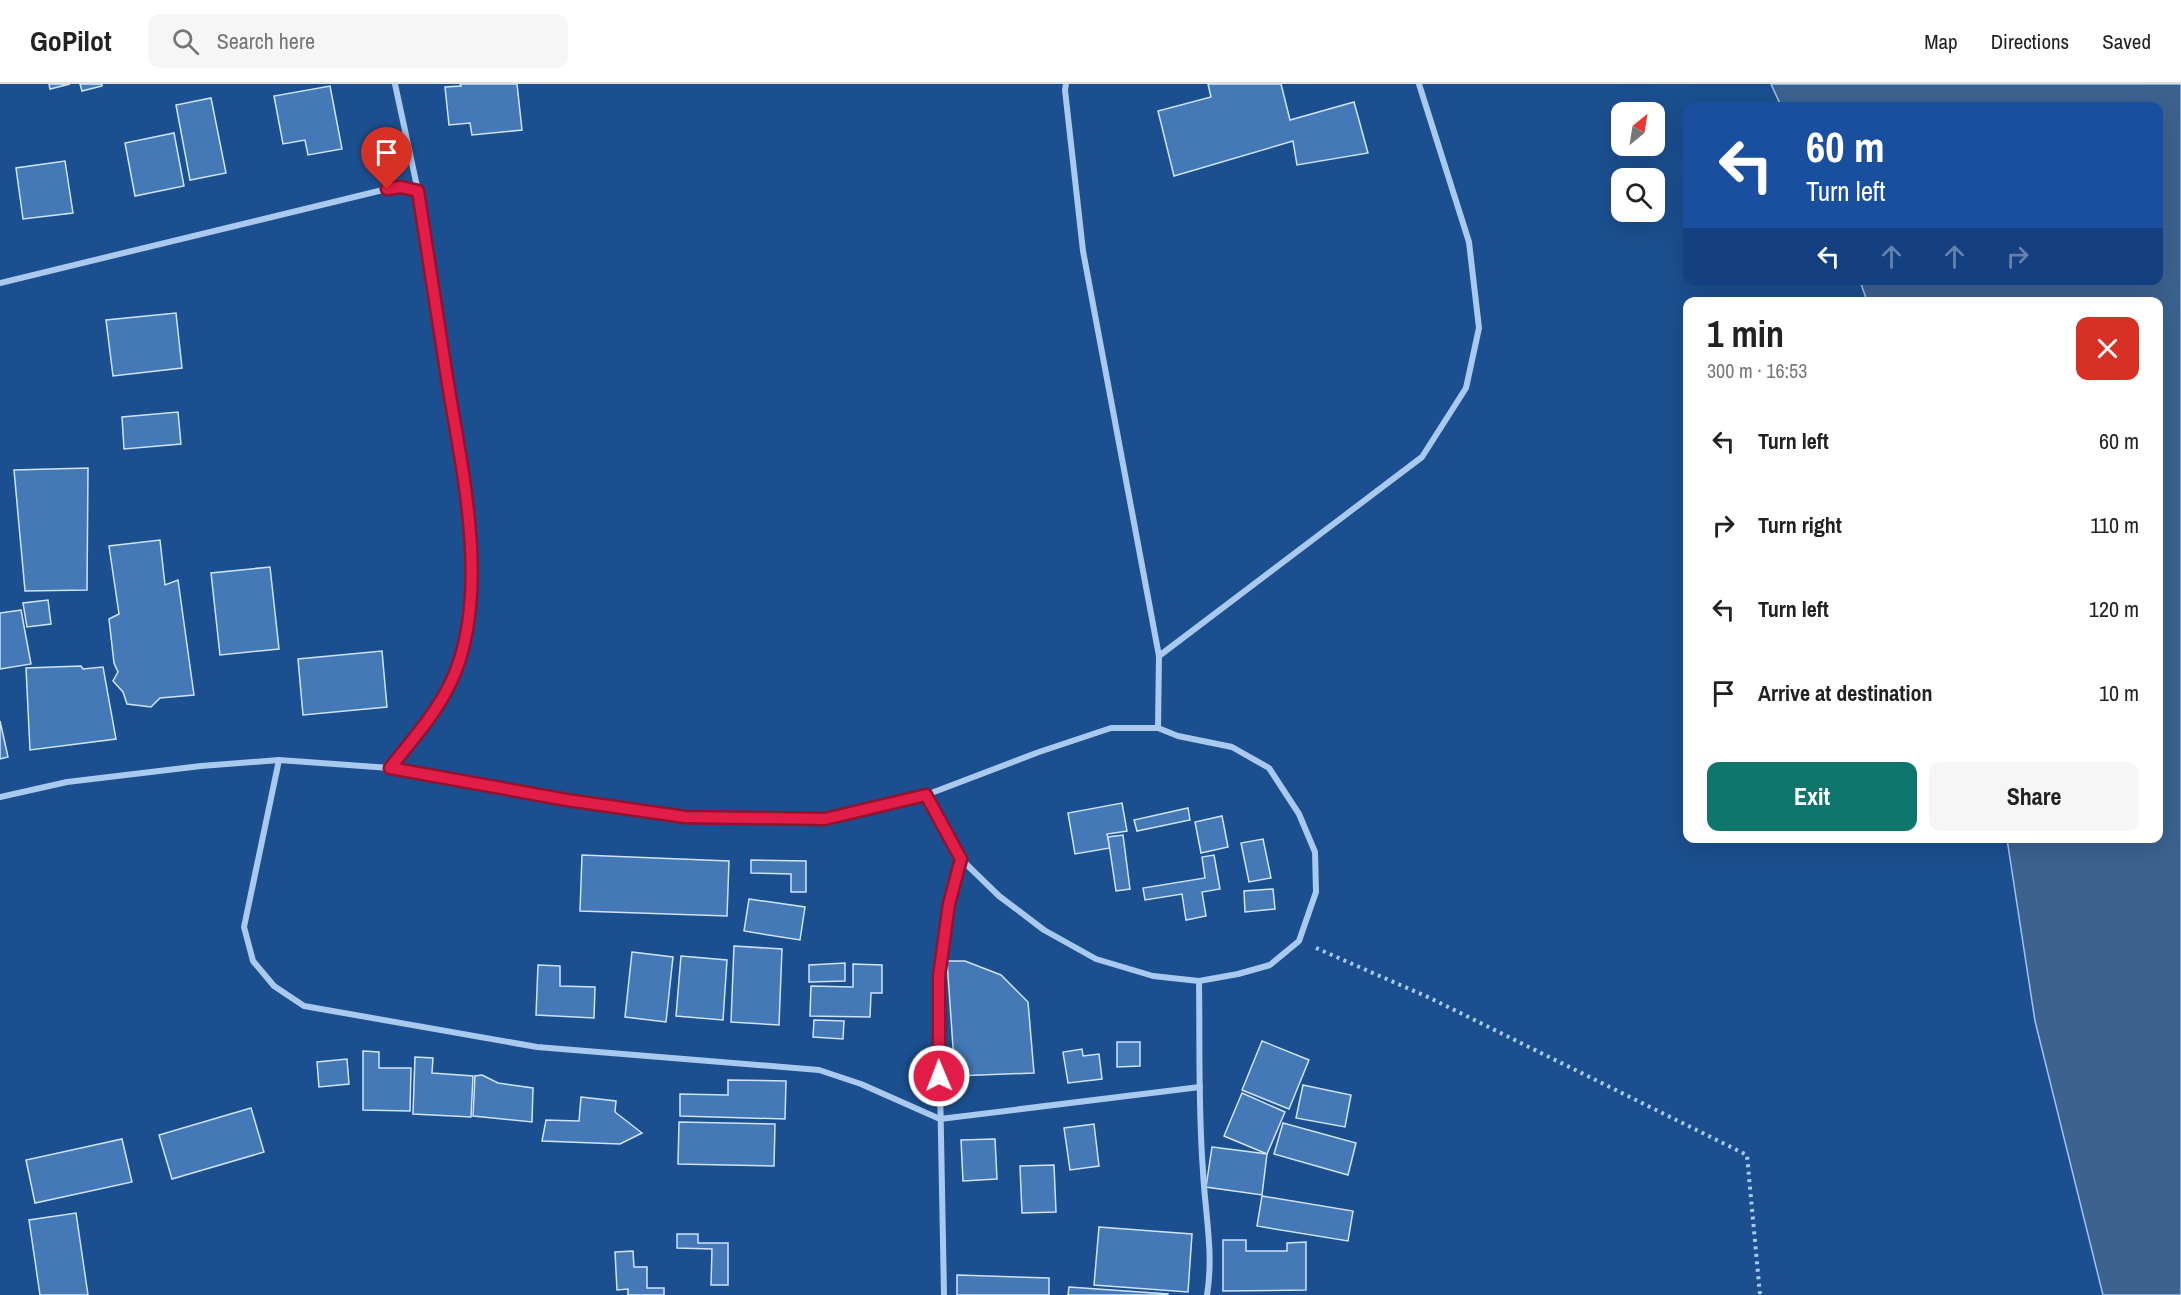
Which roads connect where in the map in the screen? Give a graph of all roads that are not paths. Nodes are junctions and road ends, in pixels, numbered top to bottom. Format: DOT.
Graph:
graph roads {
  1 [pos="395,84"];
  2 [pos="1066,84"];
  3 [pos="1419,84"];
  4 [pos="418,191"];
  5 [pos="0,283"];
  6 [pos="1159,656"];
  7 [pos="1158,728"];
  8 [pos="279,760"];
  9 [pos="390,768"];
  10 [pos="926,795"];
  11 [pos="0,797"];
  12 [pos="961,859"];
  13 [pos="1199,981"];
  14 [pos="1200,1088"];
  15 [pos="940,1119"];
  16 [pos="944,1295"];
  17 [pos="1207,1295"];
  1 -- 4 [label="street"];
  2 -- 6 [label="street"];
  3 -- 6 [label="street"];
  4 -- 5 [label="street"];
  4 -- 9 [label="street"];
  6 -- 7 [label="street"];
  7 -- 10 [label="street"];
  7 -- 13 [label="street"];
  8 -- 9 [label="street"];
  8 -- 11 [label="street"];
  8 -- 15 [label="street"];
  9 -- 10 [label="street"];
  10 -- 12 [label="street"];
  12 -- 13 [label="street"];
  12 -- 15 [label="street"];
  13 -- 14 [label="street"];
  14 -- 15 [label="street"];
  14 -- 17 [label="street"];
  15 -- 16 [label="street"];
}
